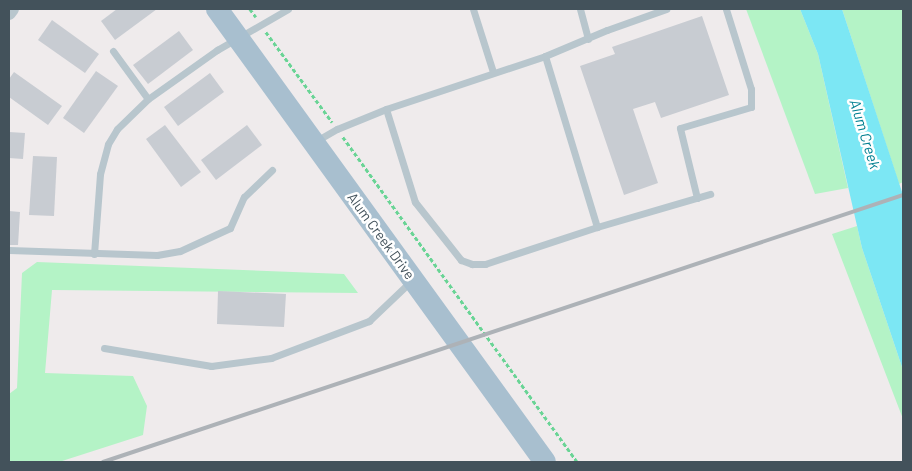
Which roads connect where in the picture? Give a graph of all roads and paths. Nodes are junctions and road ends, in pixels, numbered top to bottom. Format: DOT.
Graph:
graph roads {
  1 [pos="12,9"];
  2 [pos="217,9"];
  3 [pos="250,9"];
  4 [pos="288,9"];
  5 [pos="473,9"];
  6 [pos="580,9"];
  7 [pos="666,9"];
  8 [pos="726,9"];
  9 [pos="9,13"];
  10 [pos="260,24"];
  11 [pos="238,36"];
  12 [pos="588,39"];
  13 [pos="113,51"];
  14 [pos="545,56"];
  15 [pos="494,72"];
  16 [pos="148,99"];
  17 [pos="386,108"];
  18 [pos="337,129"];
  19 [pos="314,142"];
  20 [pos="272,170"];
  21 [pos="710,194"];
  22 [pos="697,198"];
  23 [pos="597,227"];
  24 [pos="9,250"];
  25 [pos="94,254"];
  26 [pos="412,280"];
  27 [pos="104,348"];
  28 [pos="545,462"];
  29 [pos="578,462"];
  1 -- 9 [label="street"];
  2 -- 11 [label="main road, Alum Creek Drive"];
  3 -- 10 [label="path"];
  4 -- 10 [label="lane"];
  5 -- 15 [label="lane"];
  6 -- 12 [label="lane"];
  7 -- 12 [label="lane"];
  8 -- 22 [label="lane"];
  10 -- 11 [label="lane"];
  10 -- 18 [label="path"];
  11 -- 16 [label="lane"];
  11 -- 19 [label="main road, Alum Creek Drive"];
  12 -- 14 [label="lane"];
  13 -- 16 [label="lane"];
  14 -- 15 [label="lane"];
  14 -- 23 [label="lane"];
  15 -- 17 [label="lane"];
  16 -- 25 [label="lane"];
  17 -- 18 [label="lane"];
  17 -- 23 [label="lane"];
  18 -- 19 [label="lane"];
  18 -- 29 [label="path"];
  19 -- 26 [label="main road, Alum Creek Drive"];
  20 -- 25 [label="lane"];
  21 -- 22 [label="lane"];
  22 -- 23 [label="lane"];
  24 -- 25 [label="lane"];
  26 -- 27 [label="lane"];
  26 -- 28 [label="main road, Alum Creek Drive"];
}
